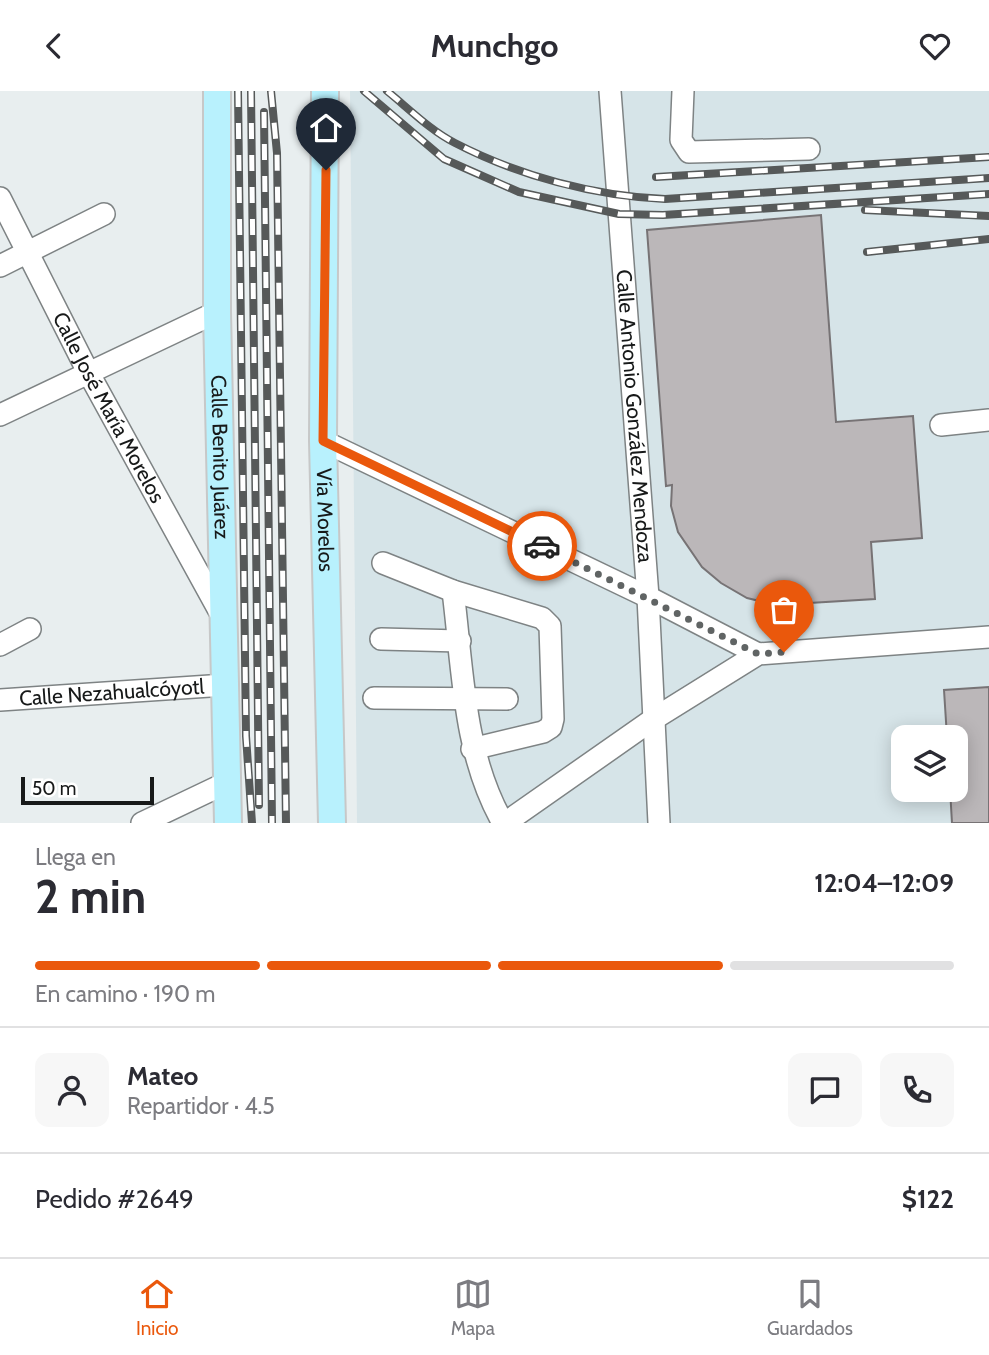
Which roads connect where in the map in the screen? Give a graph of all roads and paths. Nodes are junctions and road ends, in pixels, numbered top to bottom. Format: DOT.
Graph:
graph roads {
  1 [pos="217,91"];
  2 [pos="325,91"];
  3 [pos="610,91"];
  4 [pos="683,91"];
  5 [pos="809,149"];
  6 [pos="0,198"];
  7 [pos="104,214"];
  8 [pos="28,252"];
  9 [pos="0,266"];
  10 [pos="217,312"];
  11 [pos="88,372"];
  12 [pos="0,415"];
  13 [pos="989,420"];
  14 [pos="941,425"];
  15 [pos="323,441"];
  16 [pos="383,563"];
  17 [pos="453,591"];
  18 [pos="648,597"];
  19 [pos="222,616"];
  20 [pos="30,629"];
  21 [pos="989,638"];
  22 [pos="381,639"];
  23 [pos="460,641"];
  24 [pos="0,645"];
  25 [pos="758,654"];
  26 [pos="225,685"];
  27 [pos="374,698"];
  28 [pos="467,699"];
  29 [pos="507,699"];
  30 [pos="0,700"];
  31 [pos="652,720"];
  32 [pos="472,749"];
  33 [pos="228,782"];
  34 [pos="142,823"];
  35 [pos="228,823"];
  36 [pos="332,823"];
  37 [pos="504,823"];
  38 [pos="659,823"];
  1 -- 10 [label="main road, Calle Benito Juárez"];
  2 -- 15 [label="main road, Vía Morelos"];
  3 -- 18 [label="street, Calle Antonio González Mendoza"];
  4 -- 5 [label="street"];
  6 -- 8 [label="street, Calle José María Morelos"];
  7 -- 8 [label="street"];
  8 -- 9 [label="street"];
  8 -- 11 [label="street, Calle José María Morelos"];
  10 -- 11 [label="street"];
  10 -- 19 [label="main road, Calle Benito Juárez"];
  11 -- 12 [label="street"];
  11 -- 19 [label="street, Calle José María Morelos"];
  13 -- 14 [label="street"];
  15 -- 18 [label="street"];
  15 -- 36 [label="main road, Vía Morelos"];
  16 -- 17 [label="street"];
  17 -- 23 [label="street"];
  17 -- 32 [label="street"];
  18 -- 25 [label="street"];
  18 -- 31 [label="street, Calle Antonio González Mendoza"];
  19 -- 26 [label="main road, Calle Benito Juárez"];
  20 -- 24 [label="street"];
  21 -- 25 [label="street"];
  22 -- 23 [label="street"];
  23 -- 28 [label="street"];
  25 -- 31 [label="street"];
  26 -- 30 [label="street, Calle Nezahualcóyotl"];
  26 -- 33 [label="main road, Calle Benito Juárez"];
  27 -- 28 [label="street"];
  28 -- 29 [label="street"];
  28 -- 32 [label="street"];
  31 -- 37 [label="street"];
  31 -- 38 [label="street, Calle Antonio González Mendoza"];
  32 -- 37 [label="street"];
  33 -- 34 [label="street"];
  33 -- 35 [label="main road, Calle Benito Juárez"];
}
